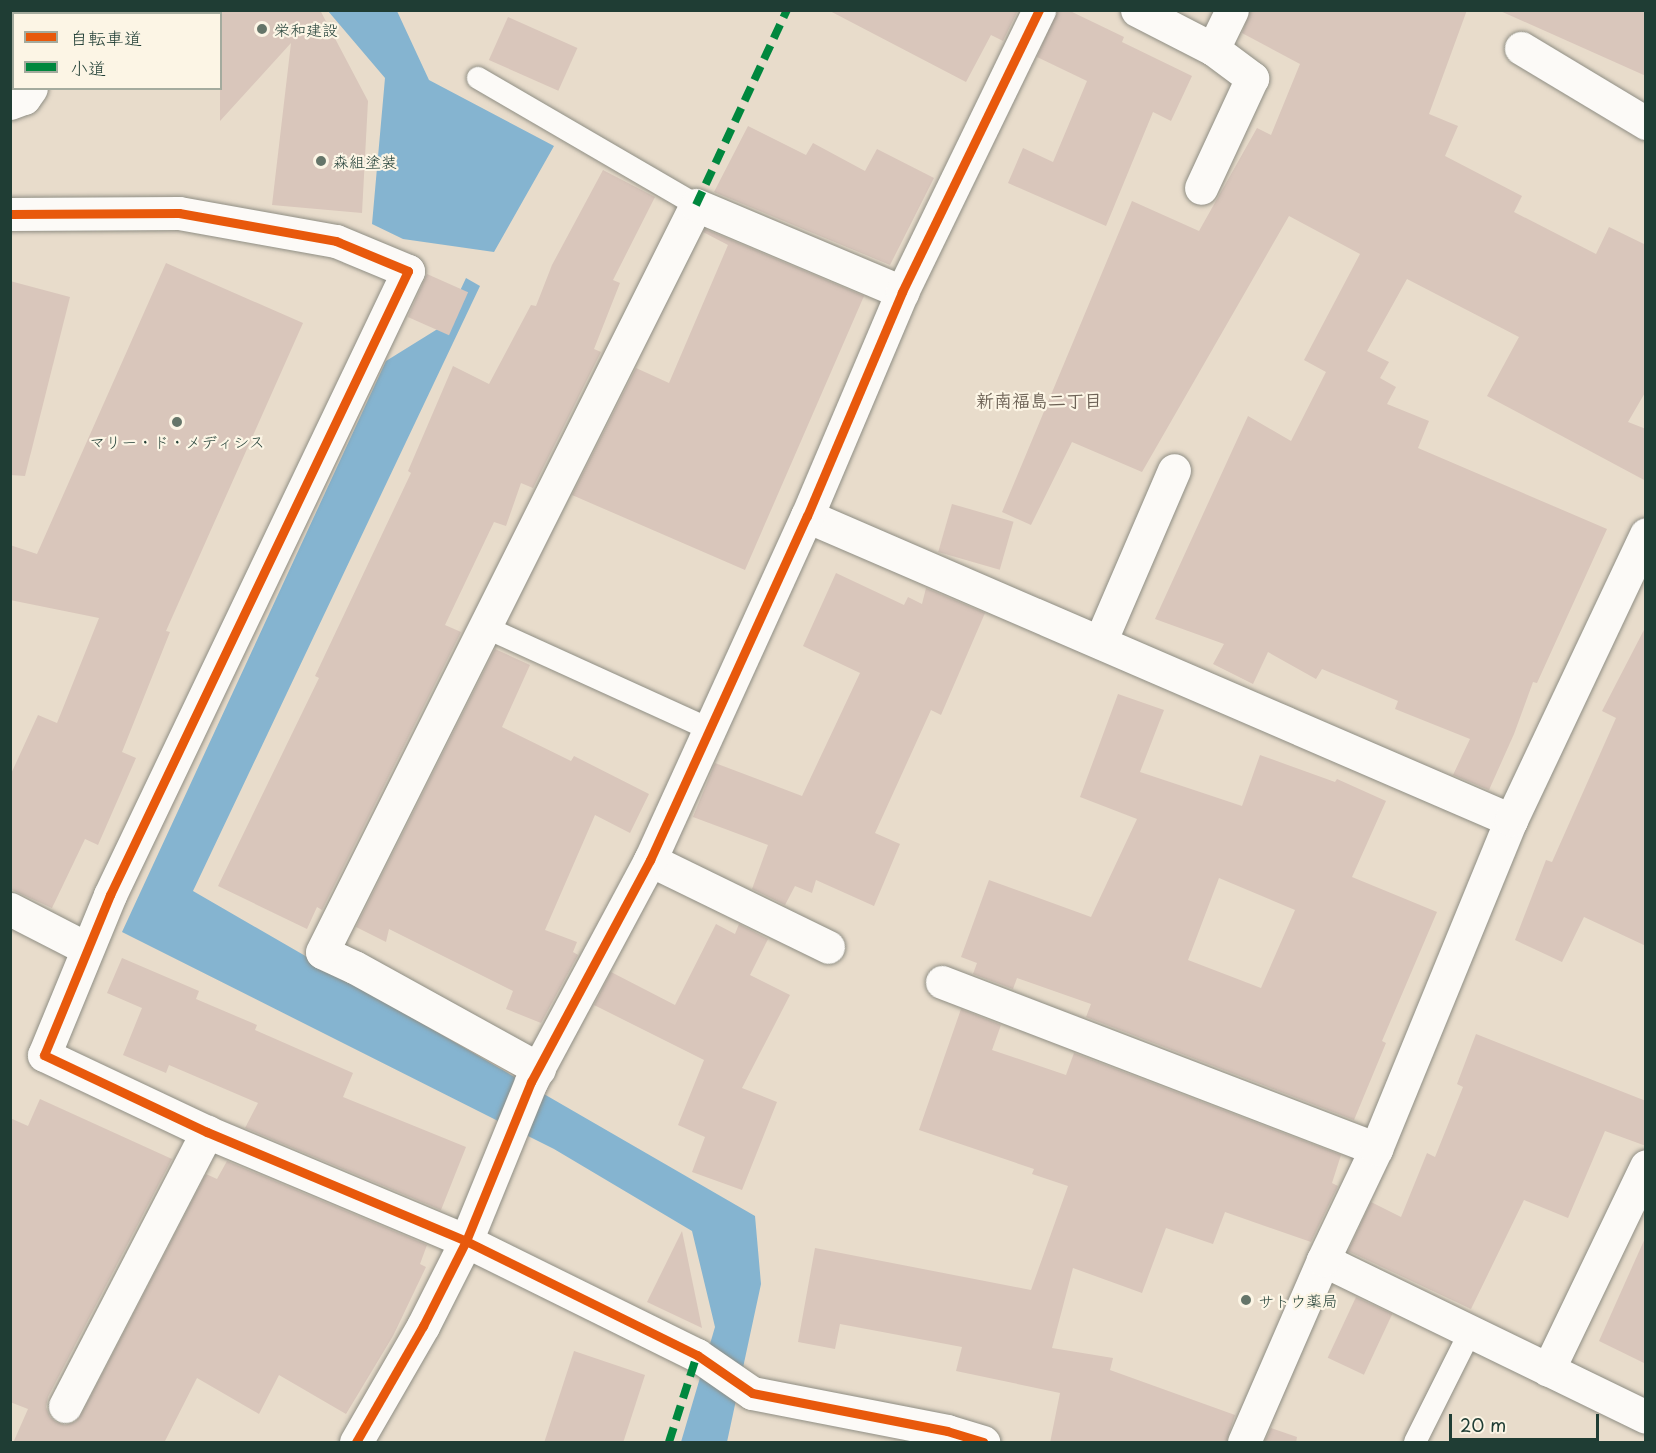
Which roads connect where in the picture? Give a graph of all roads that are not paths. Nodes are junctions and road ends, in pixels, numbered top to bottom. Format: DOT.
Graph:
graph roads {
  1 [pos="1040,10"];
  2 [pos="1137,10"];
  3 [pos="1232,10"];
  4 [pos="1521,48"];
  5 [pos="1213,49"];
  6 [pos="478,78"];
  7 [pos="30,90"];
  8 [pos="10,103"];
  9 [pos="1646,123"];
  10 [pos="1201,188"];
  11 [pos="696,205"];
  12 [pos="10,214"];
  13 [pos="902,292"];
  14 [pos="1174,470"];
  15 [pos="807,516"];
  16 [pos="1646,534"];
  17 [pos="485,627"];
  18 [pos="1100,642"];
  19 [pos="709,729"];
  20 [pos="1510,820"];
  21 [pos="650,860"];
  22 [pos="10,909"];
  23 [pos="828,947"];
  24 [pos="86,948"];
  25 [pos="942,982"];
  26 [pos="535,1076"];
  27 [pos="207,1132"];
  28 [pos="1376,1149"];
  29 [pos="1646,1166"];
  30 [pos="466,1241"];
  31 [pos="1323,1260"];
  32 [pos="1470,1332"];
  33 [pos="1548,1370"];
  34 [pos="65,1406"];
  35 [pos="1646,1417"];
  36 [pos="356,1443"];
  37 [pos="982,1443"];
  38 [pos="1244,1443"];
  39 [pos="1416,1443"];
  1 -- 13 [label="street"];
  2 -- 5 [label="street"];
  3 -- 5 [label="street"];
  4 -- 9 [label="street"];
  5 -- 10 [label="street"];
  6 -- 11 [label="lane"];
  7 -- 8 [label="street"];
  11 -- 13 [label="street"];
  11 -- 17 [label="street"];
  12 -- 24 [label="street"];
  13 -- 15 [label="street"];
  14 -- 18 [label="street"];
  15 -- 18 [label="street"];
  15 -- 19 [label="street"];
  16 -- 20 [label="street"];
  17 -- 19 [label="lane"];
  17 -- 26 [label="street"];
  18 -- 20 [label="street"];
  19 -- 21 [label="street"];
  20 -- 28 [label="street"];
  21 -- 23 [label="street"];
  21 -- 26 [label="street"];
  22 -- 24 [label="street"];
  24 -- 27 [label="street"];
  25 -- 28 [label="street"];
  26 -- 30 [label="street"];
  27 -- 30 [label="street"];
  27 -- 34 [label="street"];
  28 -- 31 [label="street"];
  29 -- 33 [label="street"];
  30 -- 36 [label="street"];
  30 -- 37 [label="street"];
  31 -- 32 [label="street"];
  31 -- 38 [label="street"];
  32 -- 33 [label="street"];
  32 -- 39 [label="lane"];
  33 -- 35 [label="street"];
}
